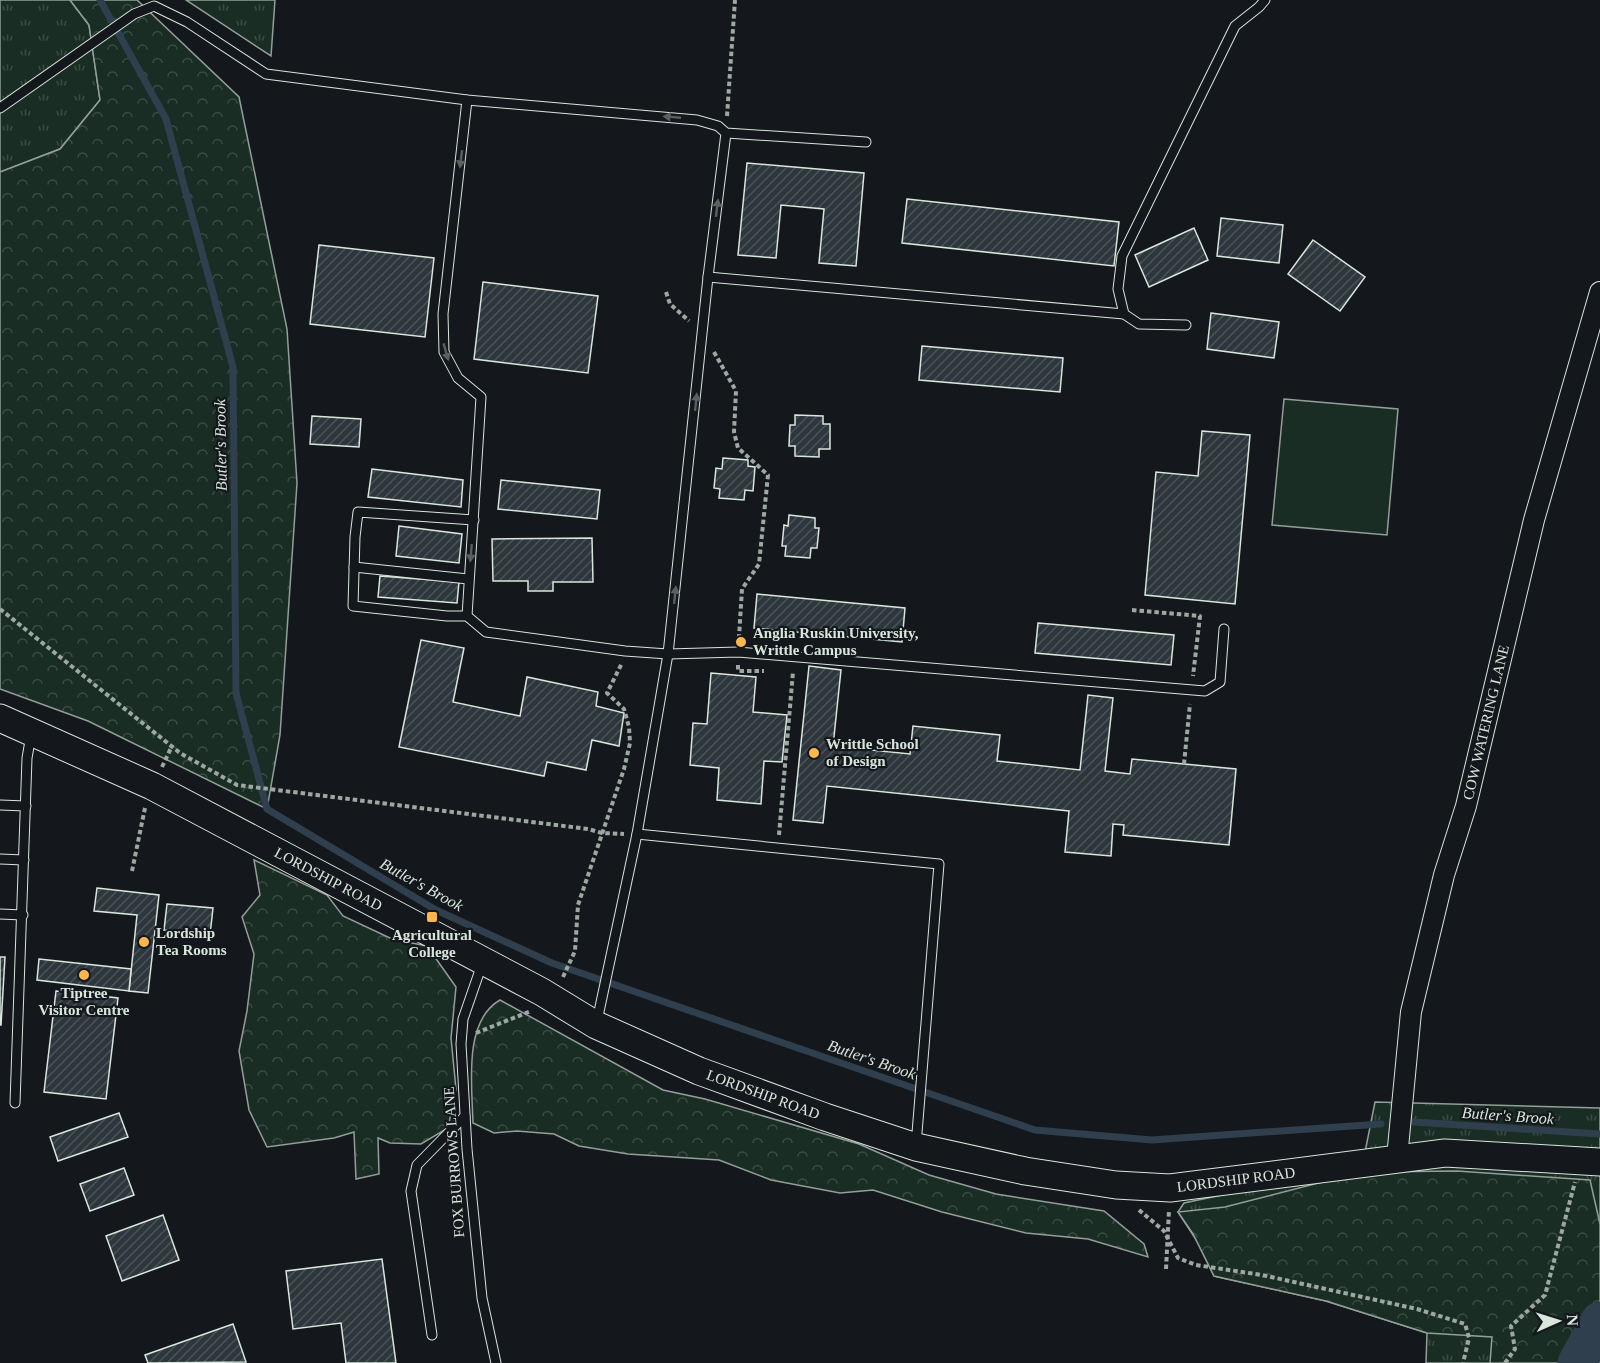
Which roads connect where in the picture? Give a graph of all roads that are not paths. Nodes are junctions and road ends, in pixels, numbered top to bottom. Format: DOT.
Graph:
graph roads {
  1 [pos="1265,0"];
  2 [pos="467,100"];
  3 [pos="0,108"];
  4 [pos="726,134"];
  5 [pos="866,142"];
  6 [pos="708,277"];
  7 [pos="1600,292"];
  8 [pos="1124,314"];
  9 [pos="1186,325"];
  10 [pos="474,520"];
  11 [pos="354,567"];
  12 [pos="468,579"];
  13 [pos="467,616"];
  14 [pos="1224,629"];
  15 [pos="668,654"];
  16 [pos="0,718"];
  17 [pos="32,733"];
  18 [pos="0,805"];
  19 [pos="26,806"];
  20 [pos="637,834"];
  21 [pos="0,859"];
  22 [pos="24,860"];
  23 [pos="0,914"];
  24 [pos="22,915"];
  25 [pos="485,962"];
  26 [pos="596,1025"];
  27 [pos="15,1103"];
  28 [pos="465,1116"];
  29 [pos="916,1147"];
  30 [pos="1397,1158"];
  31 [pos="1588,1162"];
  32 [pos="432,1335"];
  33 [pos="496,1363"];
  1 -- 8 [label="lane"];
  2 -- 3 [label="lane"];
  4 -- 2 [label="lane, one-way"];
  2 -- 10 [label="lane, one-way"];
  4 -- 5 [label="lane"];
  6 -- 4 [label="lane, one-way"];
  6 -- 8 [label="lane"];
  15 -- 6 [label="lane, one-way"];
  7 -- 30 [label="street, COW WATERING LANE"];
  8 -- 9 [label="lane"];
  10 -- 11 [label="lane"];
  10 -- 12 [label="lane, one-way"];
  11 -- 12 [label="lane"];
  11 -- 13 [label="lane"];
  12 -- 13 [label="lane"];
  13 -- 15 [label="lane"];
  14 -- 15 [label="lane"];
  15 -- 20 [label="lane"];
  16 -- 17 [label="street, LORDSHIP ROAD"];
  17 -- 19 [label="lane"];
  17 -- 25 [label="street, LORDSHIP ROAD"];
  18 -- 19 [label="lane"];
  19 -- 22 [label="lane"];
  20 -- 26 [label="lane"];
  20 -- 29 [label="lane"];
  21 -- 22 [label="lane"];
  22 -- 24 [label="lane"];
  23 -- 24 [label="lane"];
  24 -- 27 [label="lane"];
  25 -- 26 [label="street, LORDSHIP ROAD"];
  25 -- 28 [label="lane, FOX BURROWS LANE"];
  26 -- 29 [label="street, LORDSHIP ROAD"];
  28 -- 32 [label="lane"];
  28 -- 33 [label="lane, FOX BURROWS LANE"];
  29 -- 30 [label="street, LORDSHIP ROAD"];
  30 -- 31 [label="street, LORDSHIP ROAD"];
}
